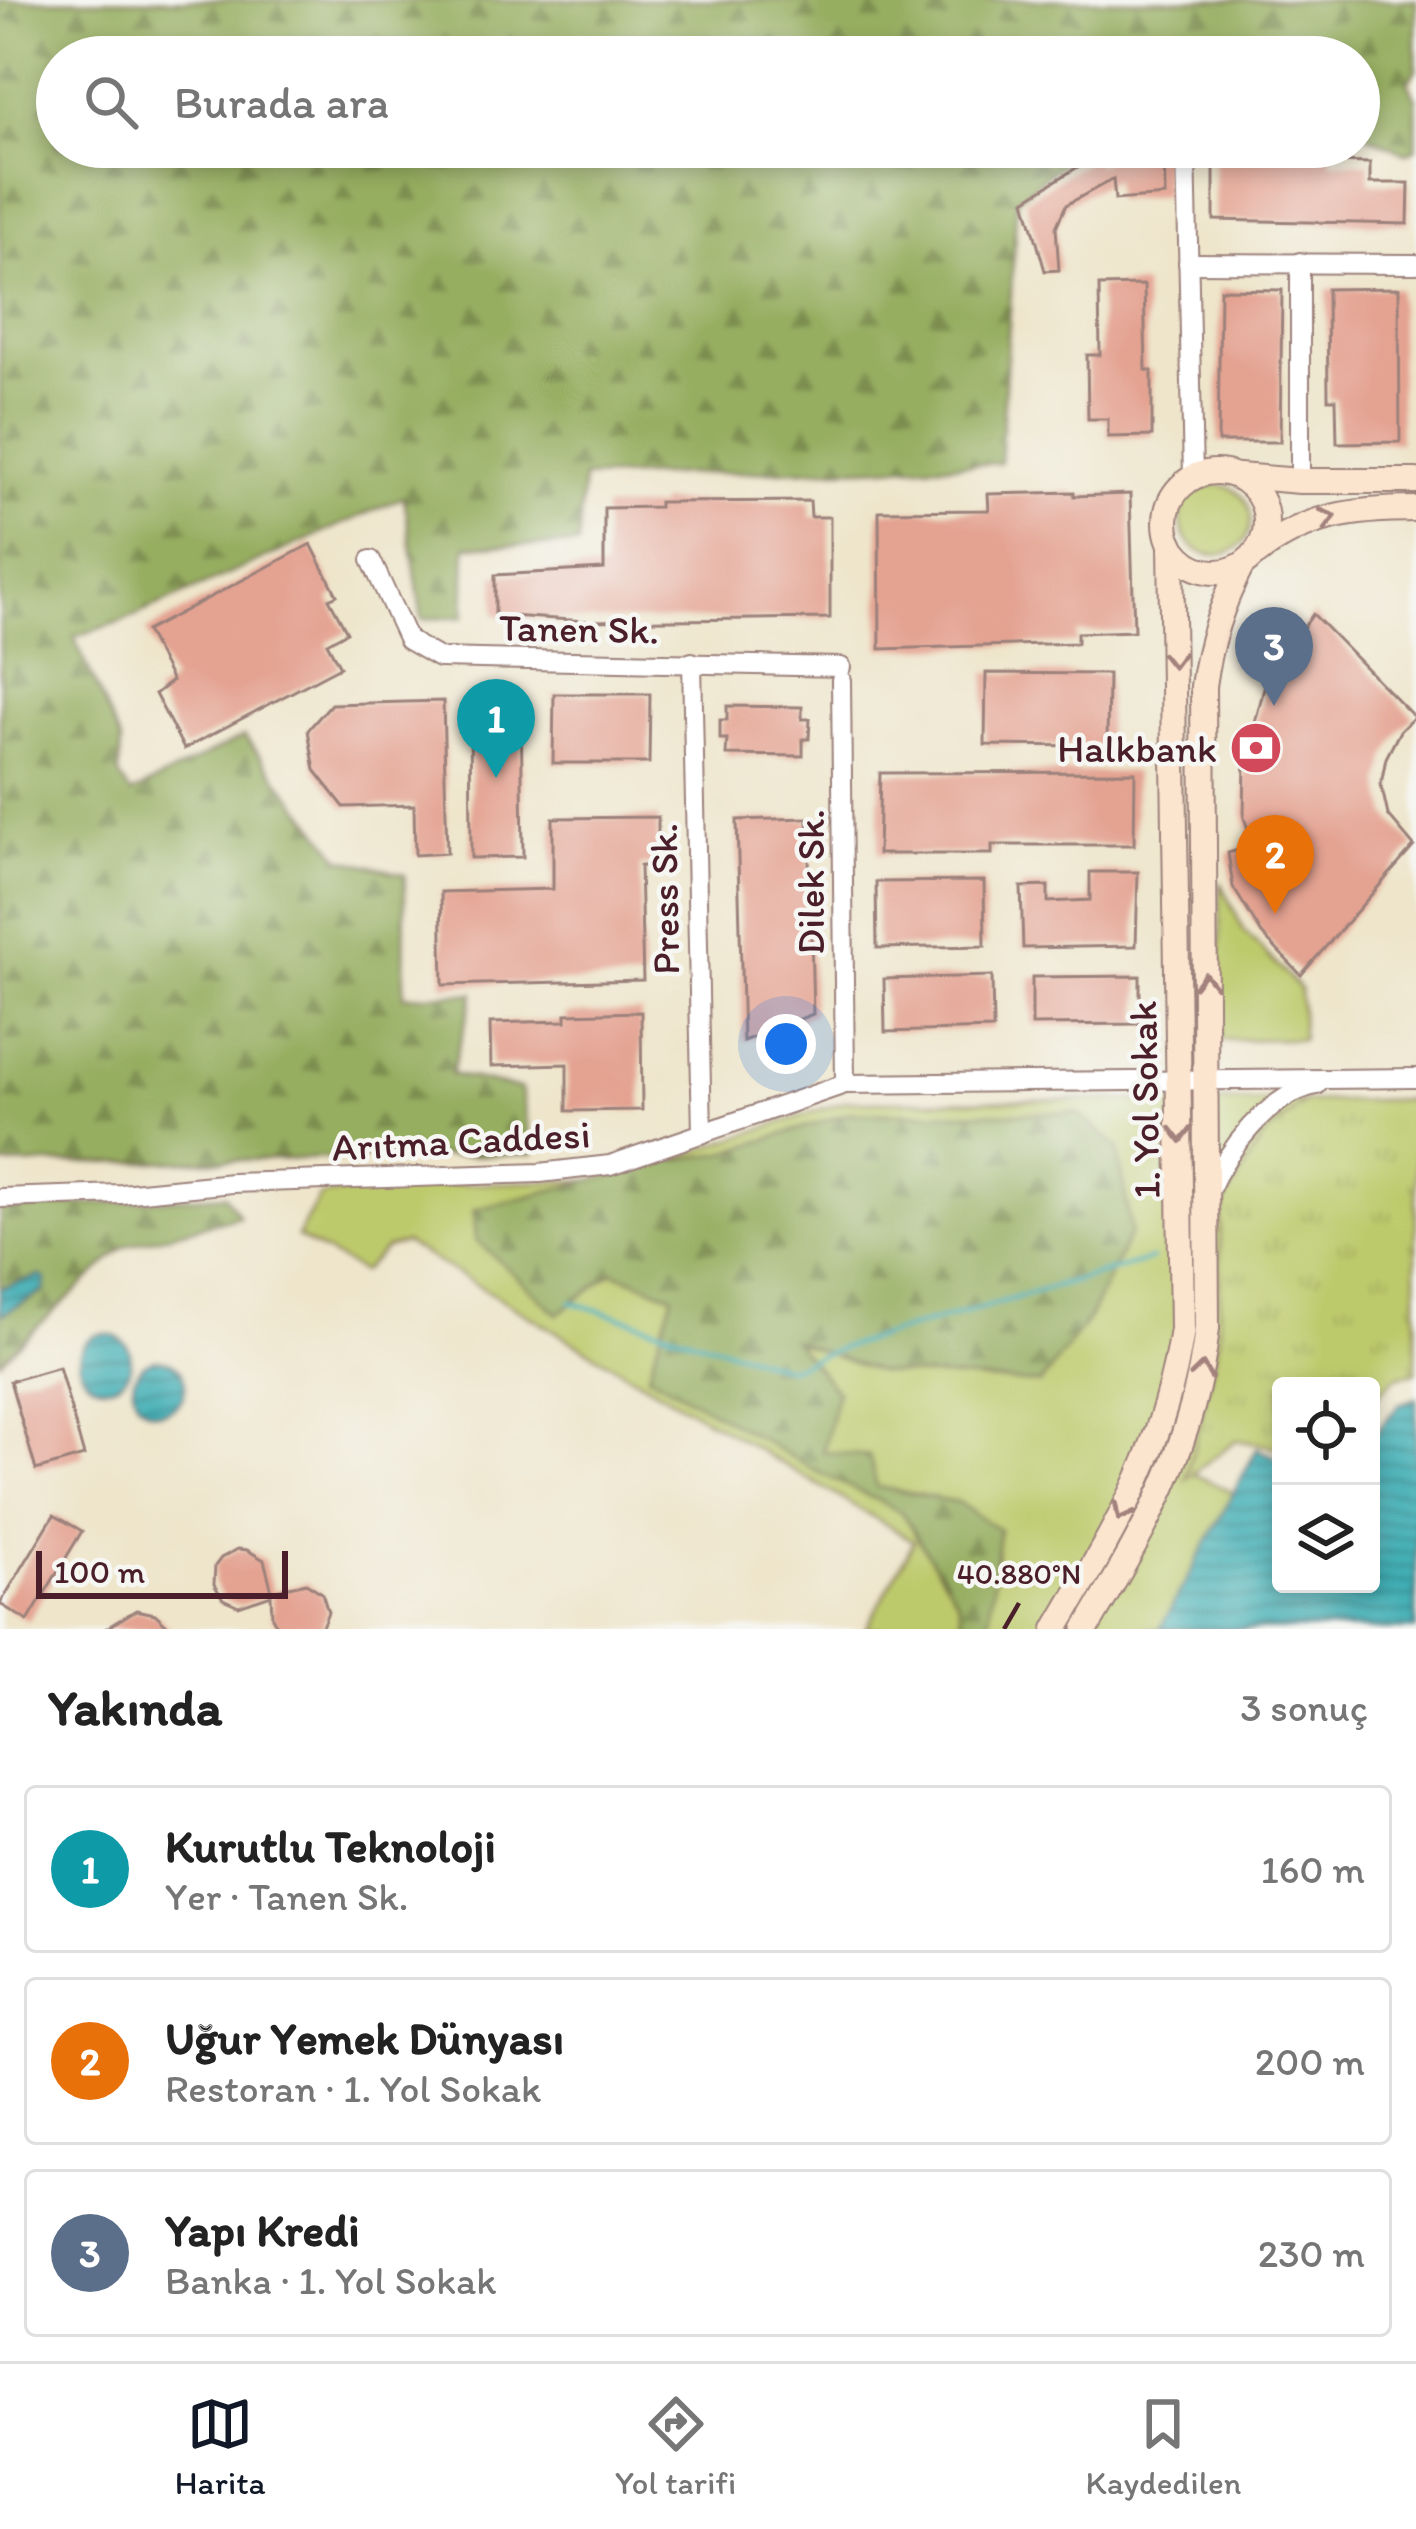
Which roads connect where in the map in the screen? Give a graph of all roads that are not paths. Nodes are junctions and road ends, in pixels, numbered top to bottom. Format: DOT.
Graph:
graph roads {
  1 [pos="1186,168"];
  2 [pos="1300,262"];
  3 [pos="1188,263"];
  4 [pos="1416,264"];
  5 [pos="1231,474"];
  6 [pos="1193,478"];
  7 [pos="1300,481"];
  8 [pos="1416,481"];
  9 [pos="1416,508"];
  10 [pos="1171,543"];
  11 [pos="371,560"];
  12 [pos="1246,562"];
  13 [pos="692,662"];
  14 [pos="841,673"];
  15 [pos="1349,1078"];
  16 [pos="1416,1078"];
  17 [pos="1194,1080"];
  18 [pos="845,1084"];
  19 [pos="702,1134"];
  20 [pos="0,1198"];
  21 [pos="1204,1203"];
  22 [pos="1056,1629"];
  23 [pos="1086,1629"];
  1 -- 3 [label="street"];
  2 -- 3 [label="street"];
  2 -- 4 [label="street"];
  2 -- 7 [label="street"];
  3 -- 6 [label="street"];
  5 -- 6 [label="main road"];
  5 -- 7 [label="main road"];
  5 -- 12 [label="main road, 1. Yol Sokak"];
  6 -- 10 [label="main road, 1. Yol Sokak"];
  7 -- 8 [label="main road"];
  12 -- 9 [label="main road, one-way"];
  10 -- 12 [label="main road"];
  10 -- 17 [label="main road, 1. Yol Sokak, one-way"];
  11 -- 13 [label="street, Tanen Sk."];
  17 -- 12 [label="main road, 1. Yol Sokak, one-way"];
  13 -- 14 [label="street, Tanen Sk."];
  13 -- 19 [label="street, Press Sk."];
  14 -- 18 [label="street, Dilek Sk."];
  15 -- 16 [label="street, Arıtma Caddesi"];
  15 -- 17 [label="street, Arıtma Caddesi"];
  15 -- 21 [label="street"];
  17 -- 18 [label="street, Arıtma Caddesi"];
  17 -- 21 [label="main road, 1. Yol Sokak"];
  17 -- 22 [label="main road, 1. Yol Sokak, one-way"];
  18 -- 19 [label="street, Arıtma Caddesi"];
  19 -- 20 [label="street, Arıtma Caddesi"];
  23 -- 21 [label="main road, 1. Yol Sokak, one-way"];
}
